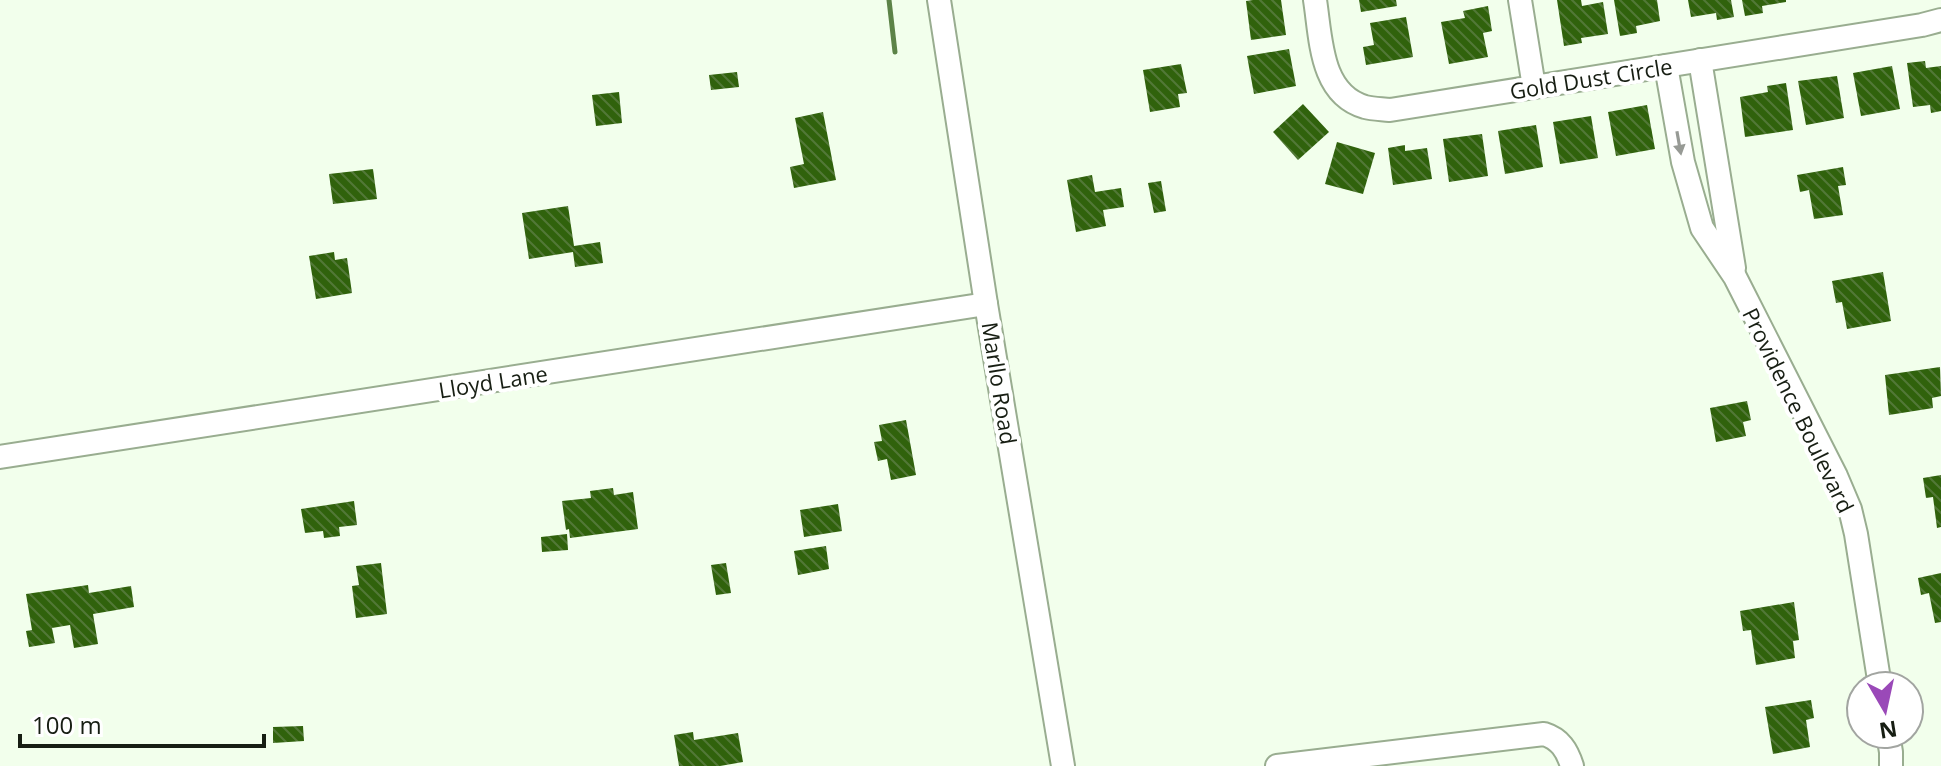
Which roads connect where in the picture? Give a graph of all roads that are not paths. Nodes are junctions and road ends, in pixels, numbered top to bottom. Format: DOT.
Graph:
graph roads {
  1 [pos="939,0"];
  2 [pos="1315,0"];
  3 [pos="1520,0"];
  4 [pos="1941,20"];
  5 [pos="1700,60"];
  6 [pos="1666,66"];
  7 [pos="1534,87"];
  8 [pos="1735,277"];
  9 [pos="986,304"];
  10 [pos="0,457"];
  11 [pos="1877,670"];
  12 [pos="1063,766"];
  13 [pos="1277,766"];
  14 [pos="1572,766"];
  1 -- 9 [label="street, Marllo Road"];
  2 -- 7 [label="street, Gold Dust Circle"];
  3 -- 7 [label="street"];
  4 -- 5 [label="street, Gold Dust Circle"];
  5 -- 6 [label="street, Gold Dust Circle"];
  5 -- 8 [label="street, Providence Boulevard"];
  6 -- 7 [label="street, Gold Dust Circle"];
  6 -- 8 [label="street, Providence Boulevard, one-way"];
  8 -- 11 [label="street, Providence Boulevard"];
  9 -- 10 [label="street, Lloyd Lane"];
  9 -- 12 [label="street, Marllo Road"];
  13 -- 14 [label="street"];
}
